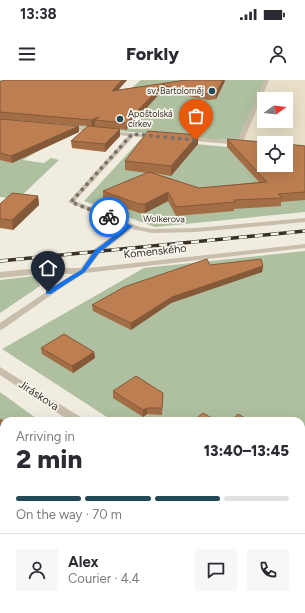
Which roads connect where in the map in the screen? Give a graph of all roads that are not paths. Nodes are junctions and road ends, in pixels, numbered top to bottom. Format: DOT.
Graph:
graph roads {
  1 [pos="267,80"];
  2 [pos="59,128"];
  3 [pos="132,134"];
  4 [pos="161,137"];
  5 [pos="177,138"];
  6 [pos="239,144"];
  7 [pos="257,145"];
  8 [pos="305,220"];
  9 [pos="131,226"];
  10 [pos="305,246"];
  11 [pos="83,271"];
  12 [pos="0,275"];
  13 [pos="0,327"];
  14 [pos="0,370"];
  15 [pos="72,417"];
  1 -- 6 [label="street"];
  2 -- 3 [label="street"];
  3 -- 4 [label="street"];
  3 -- 9 [label="street, Wolkerova"];
  5 -- 6 [label="street"];
  6 -- 7 [label="street"];
  8 -- 9 [label="street, Wolkerova"];
  9 -- 11 [label="street"];
  10 -- 11 [label="street, Komenského"];
  11 -- 12 [label="street"];
  11 -- 13 [label="street, Komenského"];
  14 -- 15 [label="street, Jiráskova"];
}
